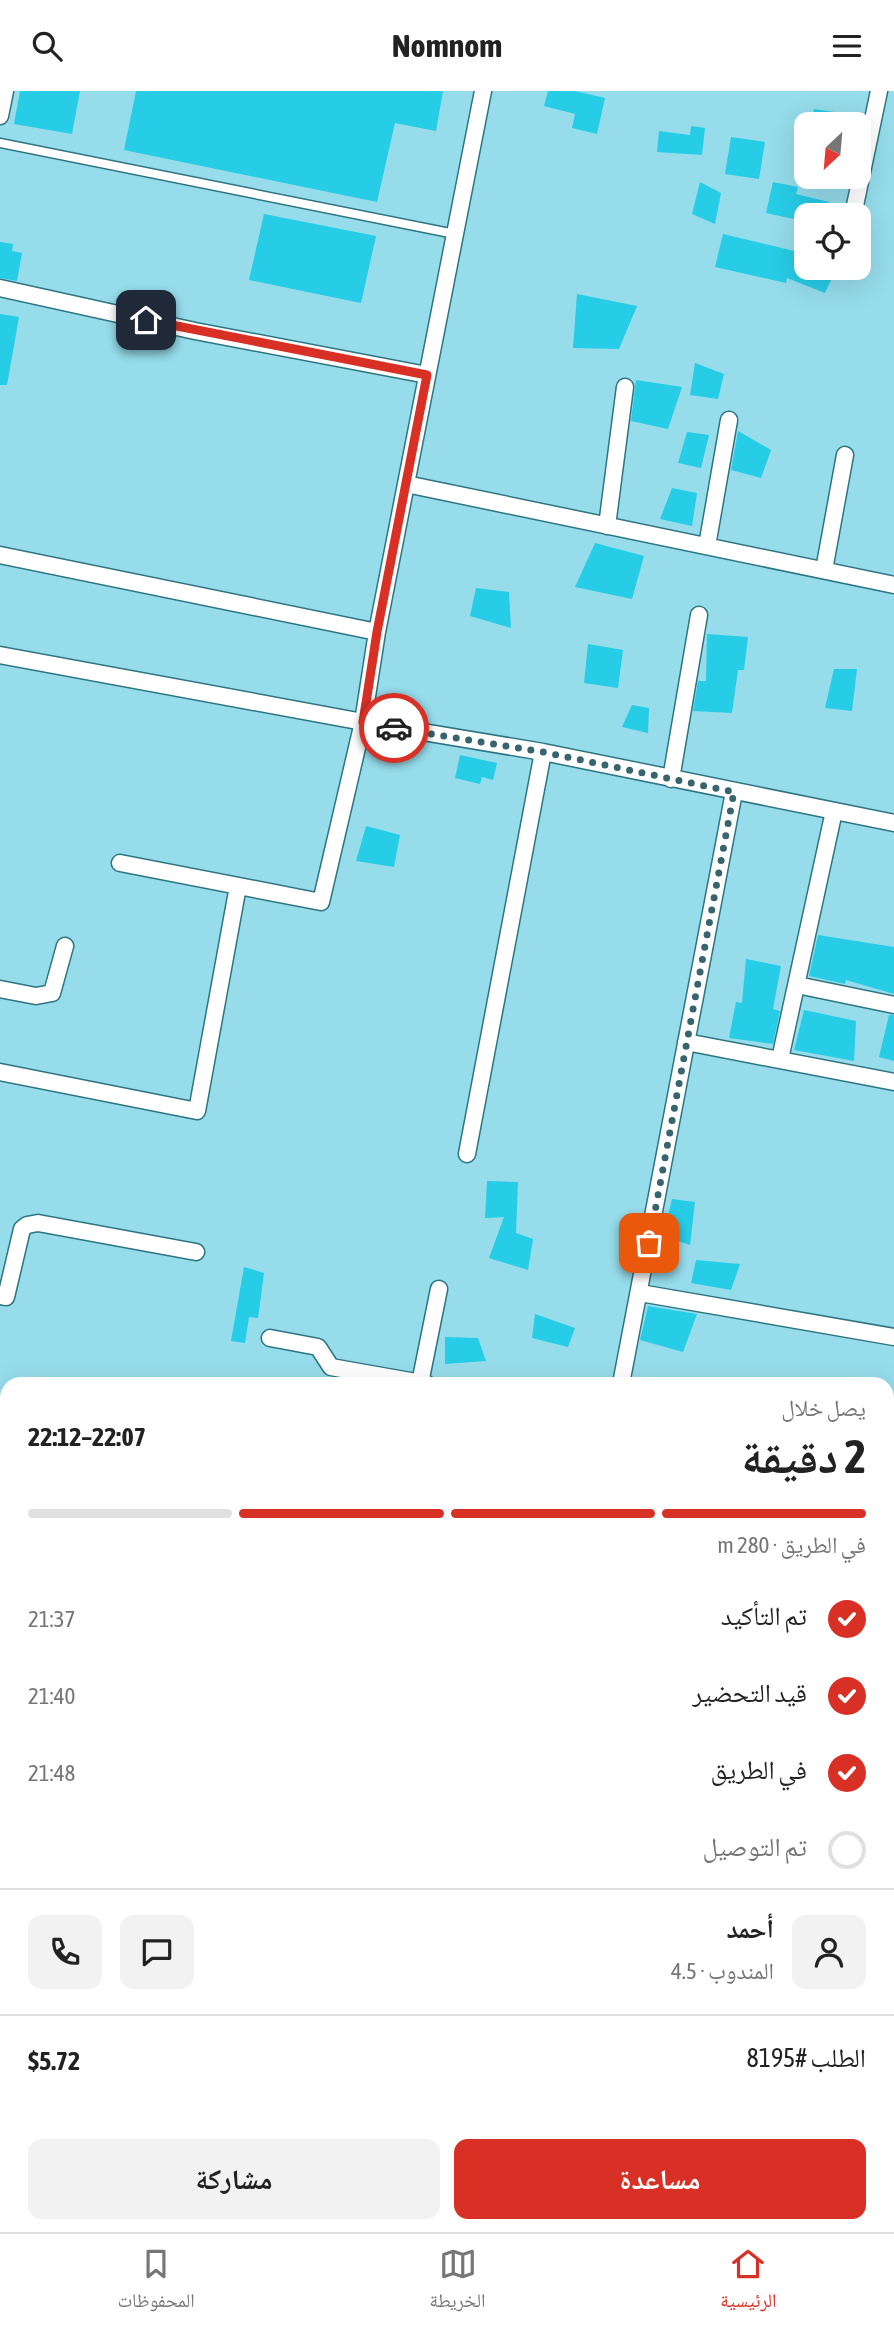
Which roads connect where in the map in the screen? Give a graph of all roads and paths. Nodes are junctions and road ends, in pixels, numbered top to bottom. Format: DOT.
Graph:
graph roads {
  1 [pos="5,91"];
  2 [pos="483,91"];
  3 [pos="879,91"];
  4 [pos="0,116"];
  5 [pos="0,143"];
  6 [pos="856,203"];
  7 [pos="455,234"];
  8 [pos="0,288"];
  9 [pos="427,375"];
  10 [pos="625,387"];
  11 [pos="729,420"];
  12 [pos="845,455"];
  13 [pos="406,484"];
  14 [pos="607,526"];
  15 [pos="708,547"];
  16 [pos="0,555"];
  17 [pos="824,570"];
  18 [pos="894,585"];
  19 [pos="699,615"];
  20 [pos="377,632"];
  21 [pos="0,655"];
  22 [pos="363,722"];
  23 [pos="543,752"];
  24 [pos="671,779"];
  25 [pos="734,792"];
  26 [pos="834,811"];
  27 [pos="894,823"];
  28 [pos="120,863"];
  29 [pos="238,886"];
  30 [pos="65,946"];
  31 [pos="797,985"];
  32 [pos="0,989"];
  33 [pos="894,1005"];
  34 [pos="686,1042"];
  35 [pos="780,1059"];
  36 [pos="0,1072"];
  37 [pos="894,1082"];
  38 [pos="467,1154"];
  39 [pos="195,1252"];
  40 [pos="439,1289"];
  41 [pos="640,1293"];
  42 [pos="0,1296"];
  43 [pos="894,1337"];
  44 [pos="270,1338"];
  45 [pos="386,1377"];
  46 [pos="425,1377"];
  47 [pos="622,1377"];
  1 -- 4 [label="street"];
  2 -- 7 [label="street"];
  3 -- 6 [label="street"];
  5 -- 7 [label="lane"];
  7 -- 9 [label="street"];
  8 -- 9 [label="street"];
  9 -- 13 [label="street"];
  10 -- 14 [label="street"];
  11 -- 15 [label="street"];
  12 -- 17 [label="street"];
  13 -- 14 [label="street"];
  13 -- 20 [label="street"];
  14 -- 15 [label="street"];
  15 -- 17 [label="street"];
  16 -- 20 [label="street"];
  17 -- 18 [label="street"];
  19 -- 24 [label="street"];
  20 -- 22 [label="street"];
  21 -- 22 [label="street"];
  22 -- 23 [label="street"];
  22 -- 29 [label="street"];
  23 -- 24 [label="street"];
  23 -- 38 [label="street"];
  24 -- 25 [label="street"];
  25 -- 26 [label="street"];
  25 -- 34 [label="street"];
  26 -- 27 [label="street"];
  26 -- 31 [label="street"];
  28 -- 29 [label="street"];
  29 -- 36 [label="street"];
  30 -- 32 [label="street"];
  31 -- 33 [label="street"];
  31 -- 35 [label="street"];
  34 -- 35 [label="street"];
  34 -- 41 [label="street"];
  35 -- 37 [label="street"];
  39 -- 42 [label="street"];
  40 -- 46 [label="street"];
  41 -- 43 [label="street"];
  41 -- 47 [label="street"];
  44 -- 45 [label="street"];
}
